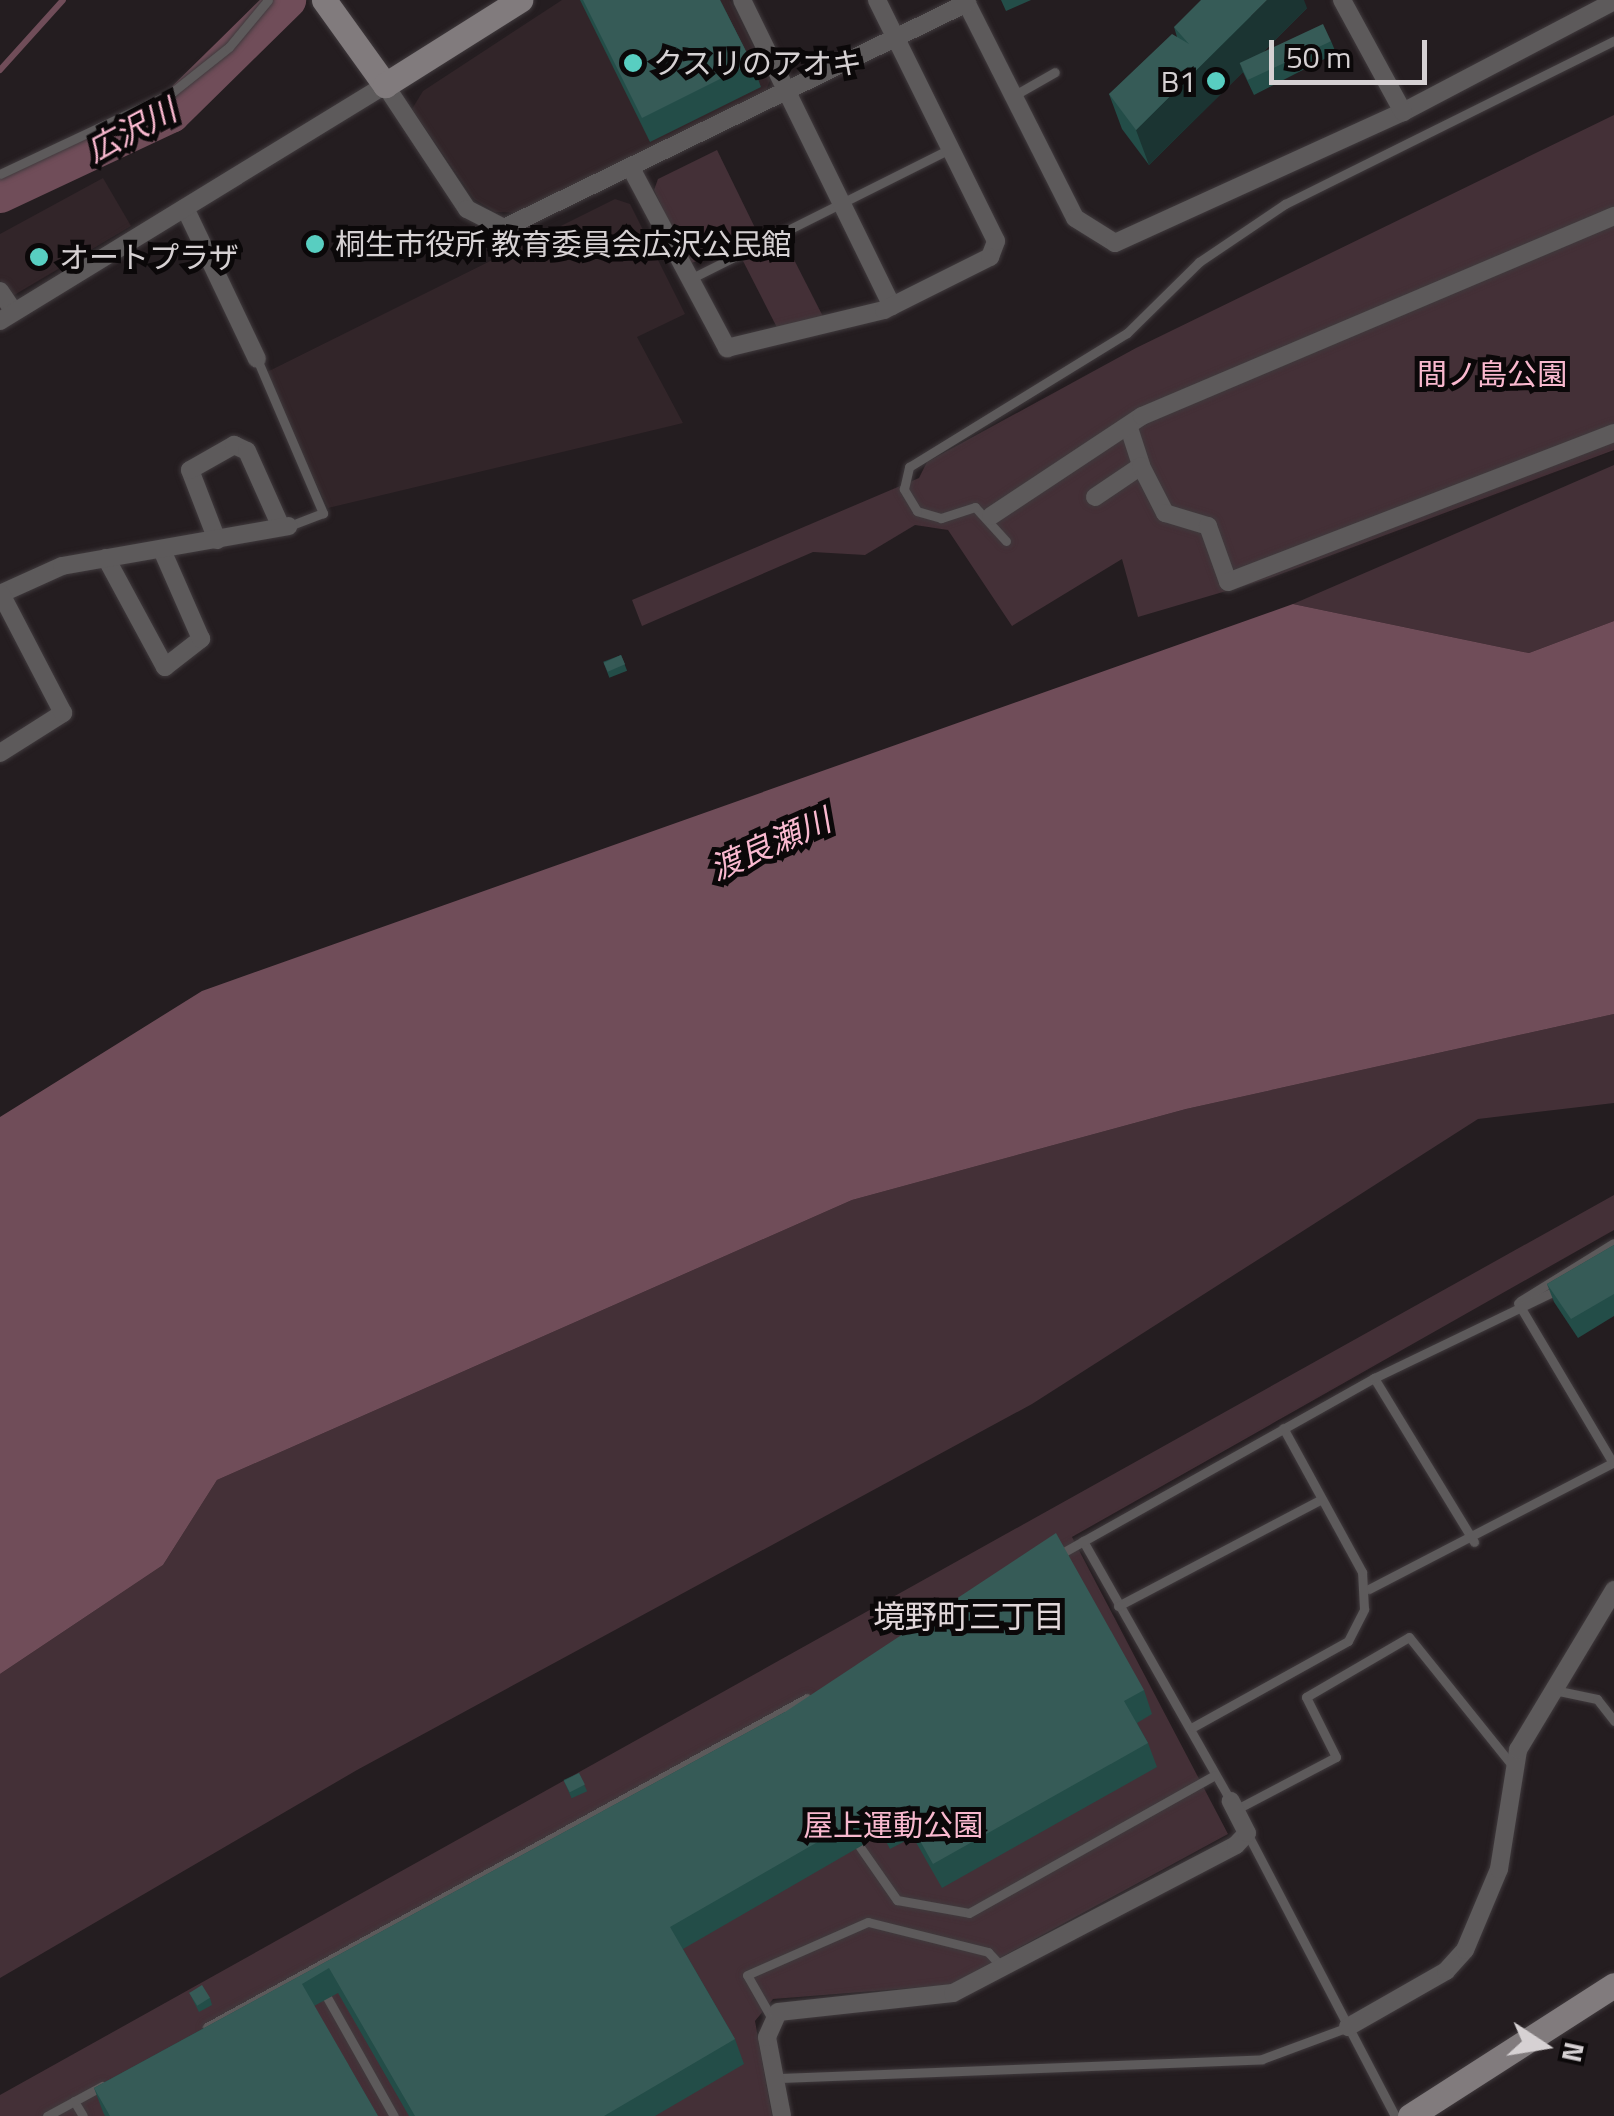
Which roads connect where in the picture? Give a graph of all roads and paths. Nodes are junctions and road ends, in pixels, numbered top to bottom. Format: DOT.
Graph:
graph roads {
  1 [pos="268,0"];
  2 [pos="324,0"];
  3 [pos="520,0"];
  4 [pos="742,0"];
  5 [pos="877,0"];
  6 [pos="1342,0"];
  7 [pos="966,2"];
  8 [pos="1614,2"];
  9 [pos="897,39"];
  10 [pos="1614,41"];
  11 [pos="1055,72"];
  12 [pos="385,86"];
  13 [pos="788,93"];
  14 [pos="1013,96"];
  15 [pos="1403,112"];
  16 [pos="950,149"];
  17 [pos="633,172"];
  18 [pos="0,174"];
  19 [pos="842,203"];
  20 [pos="185,208"];
  21 [pos="1614,216"];
  22 [pos="687,280"];
  23 [pos="0,290"];
  24 [pos="892,306"];
  25 [pos="7,316"];
  26 [pos="257,359"];
  27 [pos="1129,428"];
  28 [pos="1614,433"];
  29 [pos="1142,466"];
  30 [pos="1094,498"];
  31 [pos="990,516"];
  32 [pos="285,526"];
  33 [pos="217,540"];
  34 [pos="1006,540"];
  35 [pos="162,550"];
  36 [pos="106,558"];
  37 [pos="0,594"];
  38 [pos="0,753"];
  39 [pos="1614,1243"];
  40 [pos="1614,1257"];
  41 [pos="1518,1302"];
  42 [pos="1374,1378"];
  43 [pos="1283,1428"];
  44 [pos="1614,1462"];
  45 [pos="1320,1500"];
  46 [pos="1083,1541"];
  47 [pos="1474,1542"];
  48 [pos="1032,1570"];
  49 [pos="1369,1589"];
  50 [pos="1614,1590"];
  51 [pos="1118,1606"];
  52 [pos="1554,1690"];
  53 [pos="814,1694"];
  54 [pos="780,1714"];
  55 [pos="1614,1721"];
  56 [pos="787,1725"];
  57 [pos="1194,1728"];
  58 [pos="1515,1769"];
  59 [pos="1216,1774"];
  60 [pos="1233,1806"];
  61 [pos="1246,1833"];
  62 [pos="860,1847"];
  63 [pos="312,1968"];
  64 [pos="1004,1969"];
  65 [pos="1614,1986"];
  66 [pos="771,2017"];
  67 [pos="1348,2027"];
  68 [pos="193,2035"];
  69 [pos="778,2078"];
  70 [pos="108,2082"];
  71 [pos="74,2101"];
  72 [pos="48,2116"];
  73 [pos="83,2116"];
  74 [pos="394,2116"];
  75 [pos="782,2116"];
  76 [pos="1395,2116"];
  77 [pos="1410,2116"];
  1 -- 18 [label="lane"];
  2 -- 12 [label="street"];
  3 -- 12 [label="street"];
  4 -- 13 [label="street"];
  5 -- 9 [label="street"];
  6 -- 15 [label="street"];
  7 -- 9 [label="street"];
  7 -- 14 [label="street"];
  8 -- 15 [label="street"];
  9 -- 13 [label="street"];
  9 -- 16 [label="street"];
  10 -- 31 [label="lane"];
  11 -- 14 [label="lane"];
  12 -- 17 [label="street"];
  12 -- 20 [label="street"];
  13 -- 17 [label="street"];
  13 -- 19 [label="street"];
  14 -- 15 [label="street"];
  16 -- 19 [label="lane"];
  16 -- 24 [label="street"];
  17 -- 22 [label="street"];
  19 -- 22 [label="lane"];
  19 -- 24 [label="street"];
  20 -- 25 [label="street"];
  20 -- 26 [label="street"];
  21 -- 27 [label="street"];
  22 -- 24 [label="street"];
  23 -- 25 [label="street"];
  26 -- 32 [label="lane"];
  27 -- 29 [label="street"];
  27 -- 31 [label="street"];
  28 -- 29 [label="street"];
  29 -- 30 [label="street"];
  31 -- 34 [label="lane"];
  32 -- 33 [label="street"];
  32 -- 33 [label="street"];
  33 -- 35 [label="street"];
  35 -- 36 [label="street"];
  35 -- 36 [label="street"];
  36 -- 37 [label="street"];
  37 -- 38 [label="street"];
  39 -- 41 [label="lane"];
  40 -- 41 [label="lane"];
  41 -- 42 [label="lane"];
  41 -- 44 [label="lane"];
  42 -- 43 [label="lane"];
  42 -- 47 [label="lane"];
  43 -- 45 [label="lane"];
  43 -- 46 [label="lane"];
  44 -- 47 [label="lane"];
  45 -- 49 [label="lane"];
  45 -- 51 [label="lane"];
  46 -- 48 [label="lane"];
  46 -- 51 [label="lane"];
  47 -- 49 [label="lane"];
  49 -- 57 [label="lane"];
  50 -- 52 [label="street"];
  51 -- 57 [label="lane"];
  52 -- 55 [label="lane"];
  52 -- 58 [label="street"];
  53 -- 54 [label="lane"];
  54 -- 56 [label="lane"];
  54 -- 63 [label="lane"];
  57 -- 59 [label="lane"];
  58 -- 60 [label="lane"];
  58 -- 67 [label="street"];
  59 -- 60 [label="lane"];
  59 -- 62 [label="lane"];
  60 -- 61 [label="street"];
  61 -- 64 [label="street"];
  61 -- 67 [label="lane"];
  63 -- 68 [label="lane"];
  63 -- 74 [label="lane"];
  64 -- 66 [label="street"];
  64 -- 66 [label="lane"];
  65 -- 77 [label="street"];
  66 -- 69 [label="street"];
  67 -- 69 [label="lane"];
  67 -- 76 [label="lane"];
  69 -- 75 [label="street"];
  70 -- 71 [label="lane"];
  71 -- 72 [label="lane"];
  71 -- 73 [label="lane"];
}
